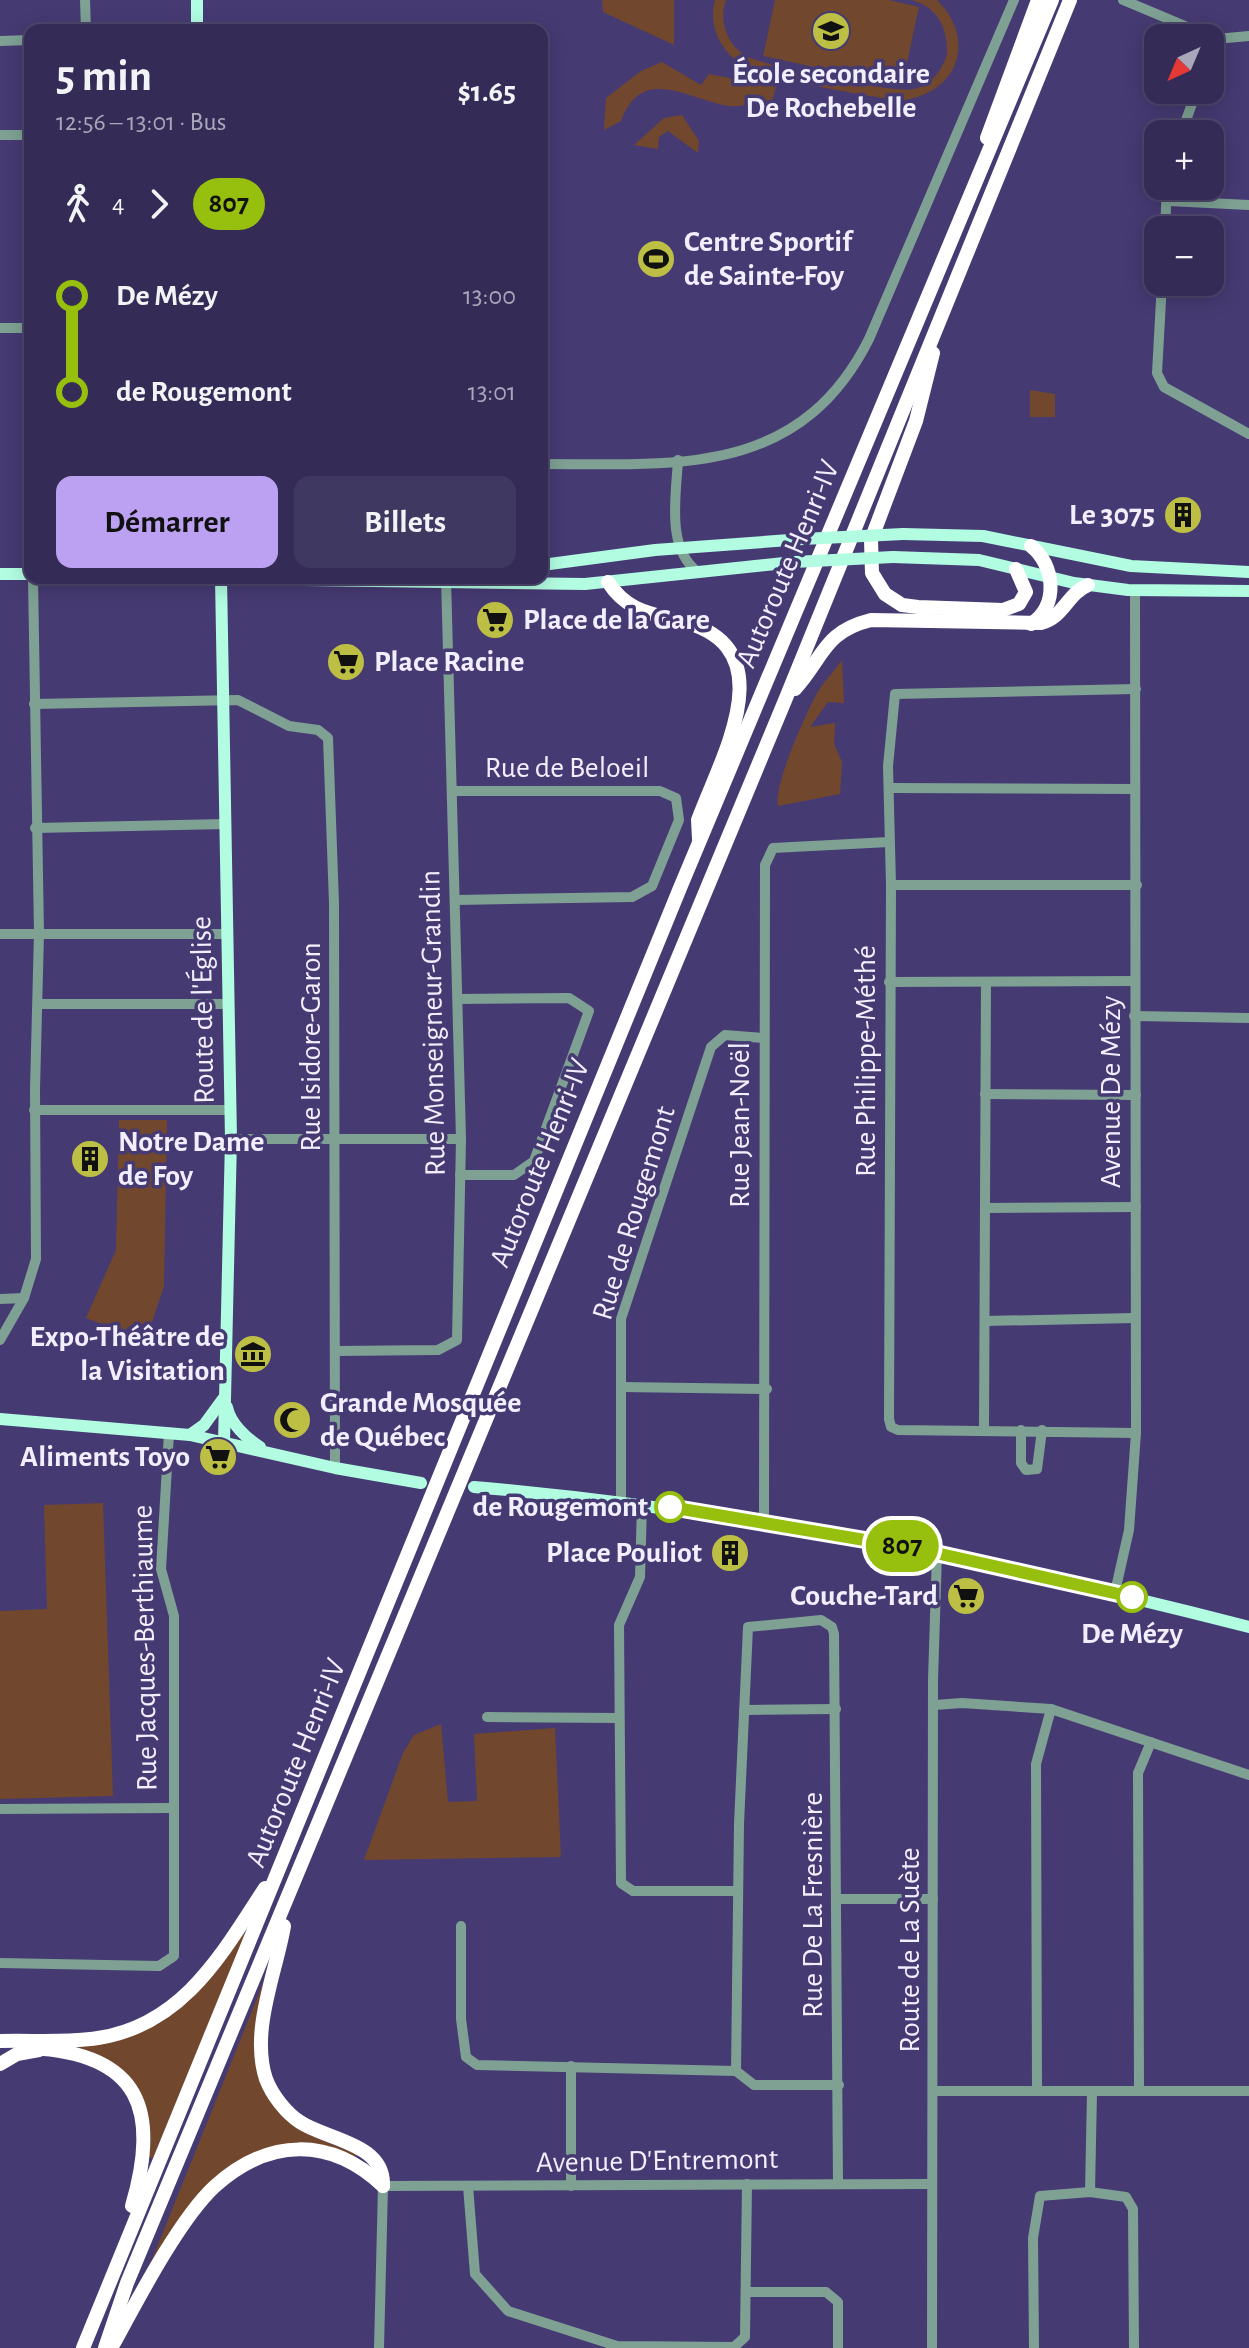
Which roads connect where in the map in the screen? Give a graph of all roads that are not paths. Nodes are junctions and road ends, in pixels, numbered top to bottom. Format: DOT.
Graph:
graph roads {
  1 [pos="85,0"];
  2 [pos="197,0"];
  3 [pos="1014,0"];
  4 [pos="1038,0"];
  5 [pos="1052,0"];
  6 [pos="1070,0"];
  7 [pos="1123,0"];
  8 [pos="86,24"];
  9 [pos="197,24"];
  10 [pos="1180,24"];
  11 [pos="1249,36"];
  12 [pos="1224,38"];
  13 [pos="24,40"];
  14 [pos="0,41"];
  15 [pos="0,135"];
  16 [pos="24,135"];
  17 [pos="1168,201"];
  18 [pos="1249,205"];
  19 [pos="964,207"];
  20 [pos="1166,216"];
  21 [pos="1161,296"];
  22 [pos="948,299"];
  23 [pos="0,328"];
  24 [pos="24,328"];
  25 [pos="1249,434"];
  26 [pos="678,460"];
  27 [pos="548,464"];
  28 [pos="1031,546"];
  29 [pos="680,548"];
  30 [pos="548,564"];
  31 [pos="1016,569"];
  32 [pos="698,572"];
  33 [pos="1249,572"];
  34 [pos="0,574"];
  35 [pos="24,576"];
  36 [pos="1051,577"];
  37 [pos="548,581"];
  38 [pos="608,582"];
  39 [pos="31,584"];
  40 [pos="222,584"];
  41 [pos="446,584"];
  42 [pos="1088,585"];
  43 [pos="1135,590"];
  44 [pos="1249,591"];
  45 [pos="1031,624"];
  46 [pos="1136,689"];
  47 [pos="786,698"];
  48 [pos="224,701"];
  49 [pos="34,704"];
  50 [pos="889,788"];
  51 [pos="1135,789"];
  52 [pos="452,791"];
  53 [pos="226,824"];
  54 [pos="35,828"];
  55 [pos="889,842"];
  56 [pos="700,843"];
  57 [pos="891,885"];
  58 [pos="1137,885"];
  59 [pos="456,900"];
  60 [pos="39,933"];
  61 [pos="0,934"];
  62 [pos="228,934"];
  63 [pos="1134,981"];
  64 [pos="889,982"];
  65 [pos="986,982"];
  66 [pos="458,999"];
  67 [pos="39,1004"];
  68 [pos="229,1004"];
  69 [pos="1134,1016"];
  70 [pos="1249,1018"];
  71 [pos="763,1038"];
  72 [pos="985,1094"];
  73 [pos="1136,1095"];
  74 [pos="34,1110"];
  75 [pos="231,1110"];
  76 [pos="336,1138"];
  77 [pos="231,1139"];
  78 [pos="461,1139"];
  79 [pos="460,1175"];
  80 [pos="1136,1207"];
  81 [pos="987,1208"];
  82 [pos="24,1298"];
  83 [pos="0,1299"];
  84 [pos="1135,1318"];
  85 [pos="985,1321"];
  86 [pos="0,1340"];
  87 [pos="336,1351"];
  88 [pos="621,1387"];
  89 [pos="767,1389"];
  90 [pos="224,1396"];
  91 [pos="0,1419"];
  92 [pos="984,1429"];
  93 [pos="1021,1430"];
  94 [pos="1042,1430"];
  95 [pos="169,1433"];
  96 [pos="1136,1433"];
  97 [pos="190,1435"];
  98 [pos="224,1442"];
  99 [pos="267,1452"];
  100 [pos="335,1468"];
  101 [pos="421,1483"];
  102 [pos="474,1487"];
  103 [pos="621,1500"];
  104 [pos="642,1504"];
  105 [pos="764,1520"];
  106 [pos="937,1553"];
  107 [pos="1115,1592"];
  108 [pos="1249,1627"];
  109 [pos="935,1705"];
  110 [pos="836,1709"];
  111 [pos="1051,1709"];
  112 [pos="744,1710"];
  113 [pos="487,1717"];
  114 [pos="619,1718"];
  115 [pos="1151,1742"];
  116 [pos="1249,1775"];
  117 [pos="172,1808"];
  118 [pos="0,1809"];
  119 [pos="285,1858"];
  120 [pos="738,1891"];
  121 [pos="838,1899"];
  122 [pos="933,1899"];
  123 [pos="289,1901"];
  124 [pos="461,1926"];
  125 [pos="0,1963"];
  126 [pos="0,2044"];
  127 [pos="48,2049"];
  128 [pos="0,2064"];
  129 [pos="571,2066"];
  130 [pos="736,2071"];
  131 [pos="839,2085"];
  132 [pos="934,2091"];
  133 [pos="1037,2091"];
  134 [pos="1139,2091"];
  135 [pos="1249,2091"];
  136 [pos="1092,2092"];
  137 [pos="838,2183"];
  138 [pos="747,2184"];
  139 [pos="932,2184"];
  140 [pos="383,2186"];
  141 [pos="468,2186"];
  142 [pos="571,2186"];
  143 [pos="1090,2192"];
  144 [pos="110,2278"];
  145 [pos="747,2292"];
  146 [pos="83,2348"];
  147 [pos="105,2348"];
  148 [pos="111,2348"];
  149 [pos="379,2348"];
  150 [pos="838,2348"];
  151 [pos="932,2348"];
  152 [pos="1034,2348"];
  153 [pos="1134,2348"];
  1 -- 8 [label="street"];
  2 -- 9 [label="main road"];
  3 -- 26 [label="street"];
  4 -- 19 [label="highway"];
  5 -- 19 [label="highway, Autoroute Henri-IV"];
  6 -- 22 [label="highway, Autoroute Henri-IV"];
  7 -- 10 [label="street"];
  11 -- 12 [label="street"];
  13 -- 14 [label="street"];
  15 -- 16 [label="street"];
  17 -- 18 [label="street"];
  17 -- 20 [label="street"];
  19 -- 56 [label="highway, Autoroute Henri-IV"];
  21 -- 25 [label="street"];
  22 -- 31 [label="highway"];
  22 -- 47 [label="highway, Autoroute Henri-IV"];
  23 -- 24 [label="street"];
  26 -- 27 [label="street"];
  26 -- 29 [label="street"];
  28 -- 29 [label="main road, bridge"];
  28 -- 33 [label="main road"];
  28 -- 36 [label="highway"];
  29 -- 30 [label="main road"];
  29 -- 32 [label="street"];
  31 -- 32 [label="main road, bridge"];
  31 -- 36 [label="main road"];
  32 -- 38 [label="main road"];
  34 -- 35 [label="main road"];
  36 -- 42 [label="main road"];
  36 -- 45 [label="highway"];
  37 -- 38 [label="main road"];
  38 -- 56 [label="highway"];
  39 -- 49 [label="street"];
  40 -- 48 [label="main road, Route de l'Église"];
  41 -- 52 [label="street, Rue Monseigneur-Grandin"];
  42 -- 43 [label="main road"];
  42 -- 45 [label="highway"];
  43 -- 44 [label="main road"];
  43 -- 46 [label="street, Avenue De Mézy"];
  45 -- 47 [label="highway"];
  46 -- 50 [label="street, Rue Philippe-Méthé"];
  46 -- 51 [label="street, Avenue De Mézy"];
  47 -- 123 [label="highway, Autoroute Henri-IV"];
  48 -- 49 [label="street"];
  48 -- 53 [label="main road, Route de l'Église"];
  48 -- 76 [label="street, Rue Isidore-Garon"];
  49 -- 54 [label="street"];
  50 -- 51 [label="street"];
  50 -- 55 [label="street, Rue Philippe-Méthé"];
  51 -- 58 [label="street, Avenue De Mézy"];
  52 -- 59 [label="street, Rue Monseigneur-Grandin"];
  52 -- 59 [label="street, Rue de Beloeil"];
  53 -- 54 [label="street"];
  53 -- 62 [label="main road, Route de l'Église"];
  54 -- 60 [label="street"];
  55 -- 57 [label="street, Rue Philippe-Méthé"];
  55 -- 71 [label="street, Rue Jean-Noël"];
  56 -- 119 [label="highway, Autoroute Henri-IV"];
  57 -- 58 [label="street"];
  57 -- 64 [label="street, Rue Philippe-Méthé"];
  58 -- 63 [label="street, Avenue De Mézy"];
  59 -- 66 [label="street, Rue Monseigneur-Grandin"];
  60 -- 61 [label="street"];
  60 -- 62 [label="street"];
  60 -- 67 [label="street"];
  62 -- 68 [label="main road, Route de l'Église"];
  63 -- 65 [label="street"];
  63 -- 69 [label="street, Avenue De Mézy"];
  64 -- 65 [label="street"];
  64 -- 92 [label="street, Rue Philippe-Méthé"];
  65 -- 72 [label="street"];
  66 -- 78 [label="street, Rue Monseigneur-Grandin"];
  66 -- 79 [label="street"];
  67 -- 68 [label="street"];
  67 -- 74 [label="street"];
  68 -- 75 [label="main road, Route de l'Église"];
  69 -- 70 [label="street"];
  69 -- 73 [label="street, Avenue De Mézy"];
  71 -- 88 [label="street, Rue de Rougemont"];
  71 -- 89 [label="street, Rue Jean-Noël"];
  72 -- 73 [label="street"];
  72 -- 81 [label="street"];
  73 -- 80 [label="street, Avenue De Mézy"];
  74 -- 75 [label="street"];
  74 -- 82 [label="street"];
  75 -- 77 [label="main road, Route de l'Église"];
  76 -- 77 [label="street"];
  76 -- 78 [label="street"];
  76 -- 87 [label="street, Rue Isidore-Garon"];
  77 -- 90 [label="main road, Route de l'Église"];
  78 -- 79 [label="street, Rue Monseigneur-Grandin"];
  79 -- 87 [label="street, Rue Monseigneur-Grandin"];
  80 -- 81 [label="street"];
  80 -- 84 [label="street, Avenue De Mézy"];
  81 -- 85 [label="street"];
  82 -- 83 [label="street"];
  82 -- 86 [label="street"];
  84 -- 85 [label="street"];
  84 -- 96 [label="street, Avenue De Mézy"];
  85 -- 92 [label="street"];
  87 -- 100 [label="street, Rue Isidore-Garon"];
  88 -- 89 [label="street"];
  88 -- 103 [label="street, Rue de Rougemont"];
  89 -- 105 [label="street, Rue Jean-Noël"];
  90 -- 97 [label="main road"];
  90 -- 98 [label="main road, Route de l'Église"];
  90 -- 99 [label="main road"];
  91 -- 95 [label="main road"];
  92 -- 93 [label="street"];
  93 -- 94 [label="street"];
  93 -- 94 [label="street"];
  94 -- 96 [label="street"];
  95 -- 97 [label="main road"];
  95 -- 117 [label="street, Rue Jacques-Berthiaume"];
  96 -- 107 [label="street, Avenue De Mézy"];
  97 -- 98 [label="main road"];
  98 -- 99 [label="main road"];
  99 -- 100 [label="main road"];
  100 -- 101 [label="main road"];
  102 -- 103 [label="main road"];
  103 -- 104 [label="main road"];
  104 -- 105 [label="main road"];
  104 -- 114 [label="street"];
  105 -- 106 [label="main road"];
  106 -- 107 [label="main road"];
  106 -- 109 [label="street, Route de La Suète"];
  107 -- 108 [label="main road"];
  109 -- 111 [label="street"];
  109 -- 122 [label="street, Route de La Suète"];
  110 -- 112 [label="street"];
  110 -- 112 [label="street, Rue De La Fresnière"];
  110 -- 121 [label="street, Rue De La Fresnière"];
  111 -- 115 [label="street"];
  111 -- 133 [label="street"];
  112 -- 120 [label="street"];
  113 -- 114 [label="street"];
  114 -- 120 [label="street"];
  115 -- 116 [label="street"];
  115 -- 134 [label="street"];
  117 -- 118 [label="street"];
  117 -- 125 [label="street, Rue Jacques-Berthiaume"];
  119 -- 126 [label="highway"];
  119 -- 144 [label="highway, Autoroute Henri-IV"];
  120 -- 130 [label="street"];
  121 -- 122 [label="street"];
  121 -- 131 [label="street, Rue De La Fresnière"];
  122 -- 132 [label="street, Route de La Suète"];
  123 -- 140 [label="highway"];
  123 -- 147 [label="highway, Autoroute Henri-IV"];
  124 -- 129 [label="street"];
  126 -- 127 [label="highway"];
  127 -- 128 [label="highway"];
  127 -- 144 [label="highway"];
  129 -- 130 [label="street"];
  129 -- 142 [label="street"];
  130 -- 131 [label="street"];
  131 -- 137 [label="street, Rue De La Fresnière"];
  132 -- 133 [label="street"];
  132 -- 139 [label="street, Route de La Suète"];
  133 -- 136 [label="street"];
  134 -- 135 [label="street"];
  134 -- 136 [label="street"];
  136 -- 143 [label="street"];
  137 -- 138 [label="street, Avenue D'Entremont"];
  137 -- 139 [label="street, Avenue D'Entremont"];
  138 -- 142 [label="street, Avenue D'Entremont"];
  138 -- 145 [label="street"];
  139 -- 151 [label="street, Route de La Suète"];
  140 -- 141 [label="street, Avenue D'Entremont"];
  140 -- 148 [label="highway"];
  140 -- 149 [label="street"];
  141 -- 142 [label="street, Avenue D'Entremont"];
  141 -- 145 [label="street"];
  143 -- 152 [label="street"];
  143 -- 153 [label="street"];
  144 -- 146 [label="highway, Autoroute Henri-IV"];
  145 -- 150 [label="street"];
}
